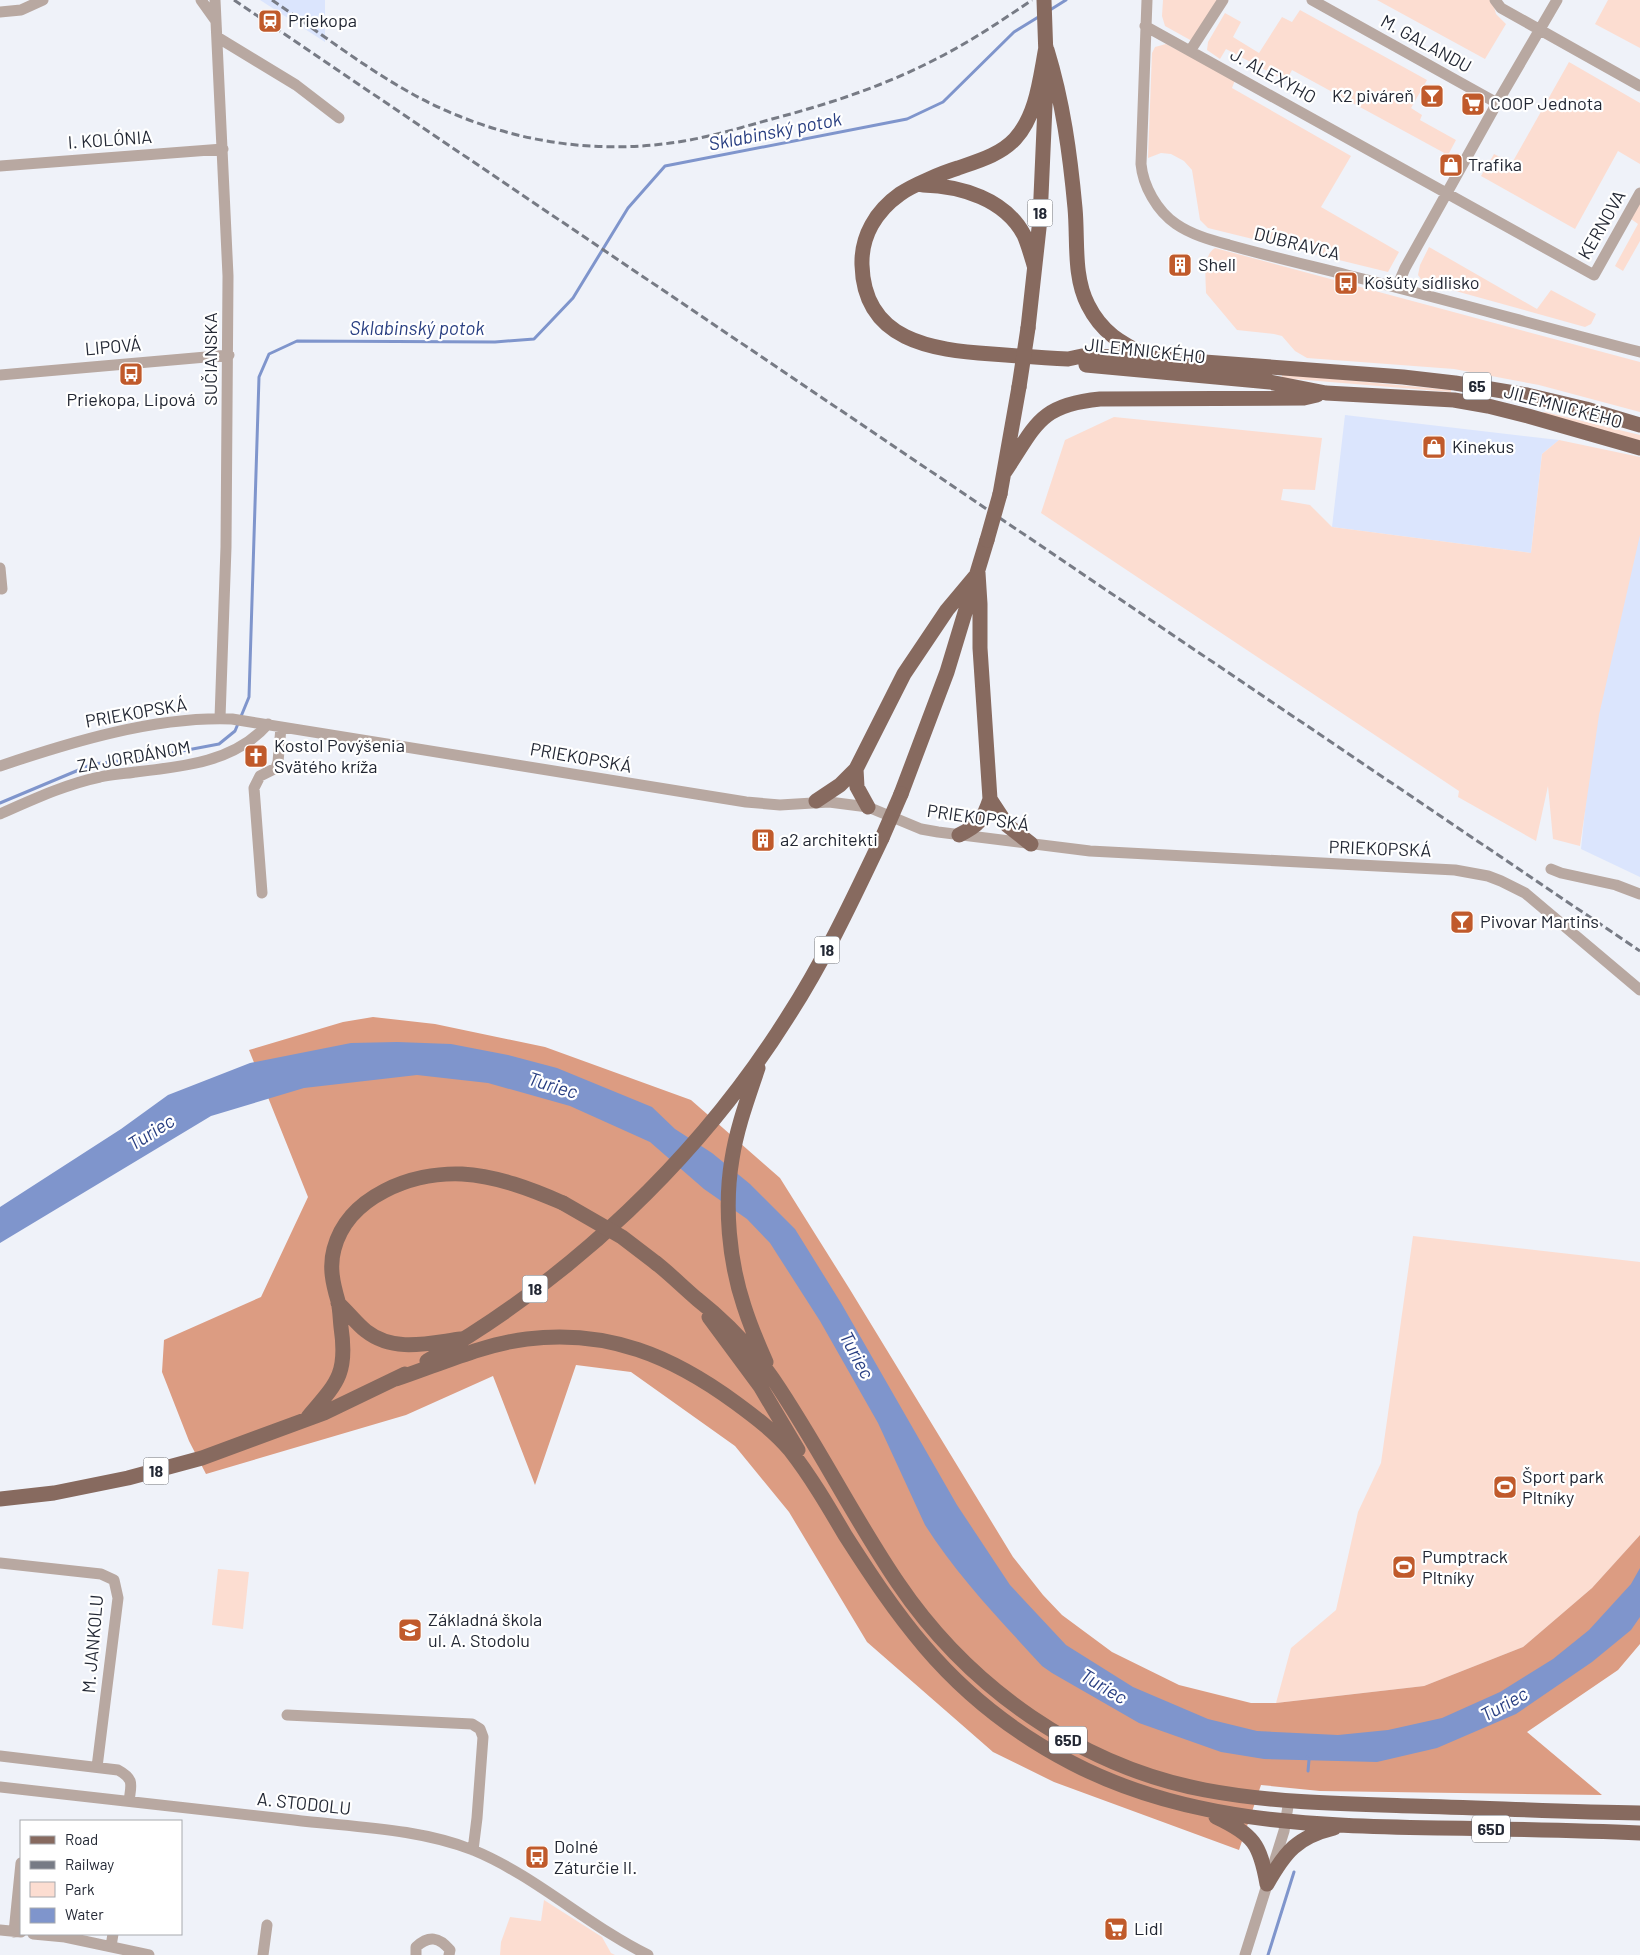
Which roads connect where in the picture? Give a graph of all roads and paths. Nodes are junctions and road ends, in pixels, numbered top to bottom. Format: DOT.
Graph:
graph roads {
  1 [pos="43,0"];
  2 [pos="201,0"];
  3 [pos="216,0"];
  4 [pos="1044,0"];
  5 [pos="1147,0"];
  6 [pos="1223,0"];
  7 [pos="1312,0"];
  8 [pos="1496,0"];
  9 [pos="1557,0"];
  10 [pos="0,12"];
  11 [pos="216,21"];
  12 [pos="1145,26"];
  13 [pos="1540,30"];
  14 [pos="217,37"];
  15 [pos="1046,47"];
  16 [pos="1190,50"];
  17 [pos="1640,86"];
  18 [pos="1497,103"];
  19 [pos="339,118"];
  20 [pos="223,149"];
  21 [pos="0,166"];
  22 [pos="919,185"];
  23 [pos="1447,193"];
  24 [pos="1640,193"];
  25 [pos="1036,268"];
  26 [pos="1594,274"];
  27 [pos="1397,287"];
  28 [pos="1640,352"];
  29 [pos="229,355"];
  30 [pos="1151,358"];
  31 [pos="1068,360"];
  32 [pos="0,375"];
  33 [pos="1326,393"];
  34 [pos="1640,425"];
  35 [pos="1640,448"];
  36 [pos="1004,473"];
  37 [pos="0,568"];
  38 [pos="978,573"];
  39 [pos="2,589"];
  40 [pos="226,718"];
  41 [pos="268,724"];
  42 [pos="281,726"];
  43 [pos="0,766"];
  44 [pos="856,770"];
  45 [pos="990,799"];
  46 [pos="816,801"];
  47 [pos="868,807"];
  48 [pos="0,814"];
  49 [pos="959,835"];
  50 [pos="1031,844"];
  51 [pos="1551,869"];
  52 [pos="262,893"];
  53 [pos="1640,894"];
  54 [pos="1640,990"];
  55 [pos="762,1056"];
  56 [pos="695,1298"];
  57 [pos="338,1303"];
  58 [pos="464,1338"];
  59 [pos="772,1378"];
  60 [pos="396,1379"];
  61 [pos="305,1420"];
  62 [pos="0,1500"];
  63 [pos="824,1500"];
  64 [pos="0,1563"];
  65 [pos="287,1715"];
  66 [pos="0,1756"];
  67 [pos="97,1767"];
  68 [pos="0,1787"];
  69 [pos="1289,1800"];
  70 [pos="129,1801"];
  71 [pos="1199,1809"];
  72 [pos="1640,1813"];
  73 [pos="1286,1821"];
  74 [pos="1342,1827"];
  75 [pos="1640,1833"];
  76 [pos="473,1850"];
  77 [pos="1267,1884"];
  78 [pos="20,1886"];
  79 [pos="267,1925"];
  80 [pos="0,1930"];
  81 [pos="18,1932"];
  82 [pos="37,1935"];
  83 [pos="113,1935"];
  84 [pos="111,1946"];
  85 [pos="97,1949"];
  86 [pos="1244,1952"];
  87 [pos="149,1955"];
  88 [pos="263,1955"];
  89 [pos="416,1955"];
  90 [pos="450,1955"];
  91 [pos="648,1955"];
  1 -- 10 [label="street"];
  2 -- 11 [label="street"];
  3 -- 11 [label="street, SUČIANSKA"];
  4 -- 15 [label="main road, 18"];
  5 -- 12 [label="street, DÚBRAVCA"];
  6 -- 16 [label="street"];
  7 -- 18 [label="street, M. GALANDU"];
  8 -- 13 [label="street"];
  9 -- 13 [label="street"];
  11 -- 14 [label="street, SUČIANSKA"];
  12 -- 16 [label="street, J. ALEXYHO"];
  12 -- 27 [label="street, DÚBRAVCA"];
  13 -- 17 [label="street"];
  13 -- 18 [label="street"];
  14 -- 19 [label="street"];
  14 -- 20 [label="street, SUČIANSKA"];
  15 -- 22 [label="main road"];
  15 -- 25 [label="main road, 18"];
  15 -- 30 [label="main road"];
  16 -- 23 [label="street, J. ALEXYHO"];
  18 -- 23 [label="street"];
  20 -- 21 [label="street, I. KOLÓNIA"];
  20 -- 29 [label="street, SUČIANSKA"];
  22 -- 25 [label="main road"];
  22 -- 31 [label="main road"];
  23 -- 26 [label="street, J. ALEXYHO"];
  23 -- 27 [label="street"];
  24 -- 26 [label="street, KERNOVA"];
  25 -- 36 [label="main road, 18, bridge"];
  27 -- 28 [label="street, DÚBRAVCA"];
  29 -- 32 [label="street, LIPOVÁ"];
  29 -- 40 [label="street, SUČIANSKA"];
  30 -- 31 [label="main road, JILEMNICKÉHO / 65"];
  30 -- 34 [label="main road, JILEMNICKÉHO / 65"];
  31 -- 33 [label="main road, JILEMNICKÉHO / 65"];
  33 -- 35 [label="main road, JILEMNICKÉHO / 65"];
  33 -- 36 [label="main road"];
  36 -- 38 [label="main road, 18, bridge"];
  37 -- 39 [label="street"];
  38 -- 44 [label="main road"];
  38 -- 45 [label="main road"];
  38 -- 55 [label="main road, 18, bridge"];
  40 -- 41 [label="street, PRIEKOPSKÁ"];
  40 -- 43 [label="street, PRIEKOPSKÁ"];
  41 -- 42 [label="street, PRIEKOPSKÁ"];
  41 -- 48 [label="street, ZA JORDÁNOM"];
  42 -- 46 [label="street, PRIEKOPSKÁ"];
  42 -- 52 [label="street"];
  44 -- 46 [label="main road"];
  44 -- 47 [label="main road"];
  45 -- 49 [label="main road"];
  45 -- 50 [label="main road"];
  46 -- 47 [label="street, PRIEKOPSKÁ"];
  47 -- 49 [label="street, PRIEKOPSKÁ"];
  49 -- 50 [label="street, PRIEKOPSKÁ"];
  50 -- 54 [label="street, PRIEKOPSKÁ"];
  51 -- 53 [label="street"];
  55 -- 58 [label="main road, 18"];
  55 -- 59 [label="main road"];
  56 -- 57 [label="main road, bridge"];
  56 -- 59 [label="main road"];
  56 -- 63 [label="main road"];
  57 -- 58 [label="main road"];
  57 -- 61 [label="main road"];
  58 -- 60 [label="main road, 18"];
  59 -- 69 [label="main road, 65D"];
  60 -- 61 [label="main road, 18"];
  60 -- 63 [label="main road"];
  61 -- 62 [label="main road, 18"];
  63 -- 71 [label="main road, 65D"];
  64 -- 67 [label="street, M. JANKOLU"];
  65 -- 76 [label="street"];
  66 -- 67 [label="street"];
  67 -- 70 [label="street"];
  68 -- 70 [label="street, A. STODOLU"];
  69 -- 72 [label="main road, 65D"];
  69 -- 73 [label="street"];
  70 -- 76 [label="street, A. STODOLU"];
  71 -- 73 [label="main road, 65D"];
  71 -- 77 [label="main road"];
  73 -- 74 [label="main road, 65D"];
  73 -- 77 [label="street"];
  74 -- 75 [label="main road, 65D"];
  74 -- 77 [label="main road"];
  76 -- 91 [label="street, A. STODOLU"];
  77 -- 86 [label="street"];
  78 -- 81 [label="street"];
  79 -- 88 [label="street"];
  80 -- 81 [label="street"];
  82 -- 85 [label="street"];
  83 -- 84 [label="street"];
  84 -- 85 [label="street"];
  84 -- 87 [label="street"];
  89 -- 90 [label="street"];
}
